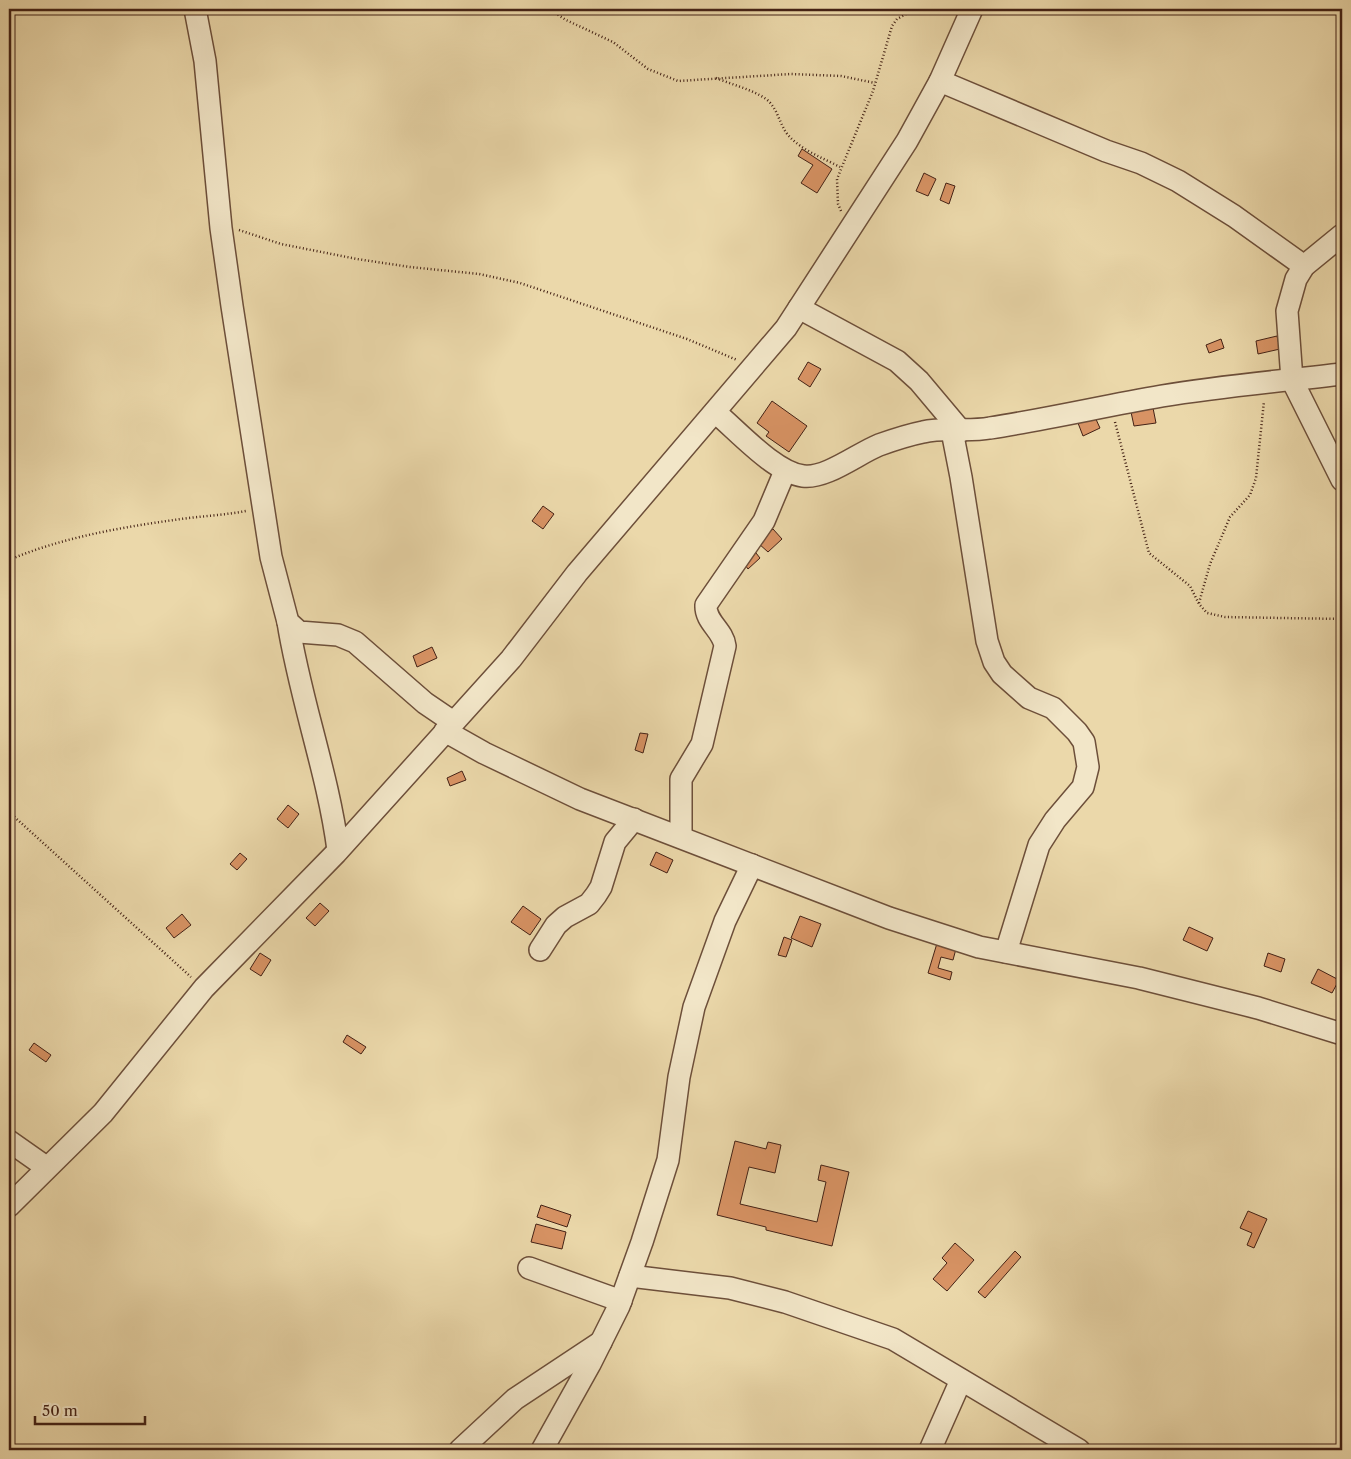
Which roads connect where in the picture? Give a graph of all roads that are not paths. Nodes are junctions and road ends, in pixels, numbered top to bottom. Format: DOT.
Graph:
graph roads {
  1 [pos="195,9"];
  2 [pos="972,9"];
  3 [pos="940,81"];
  4 [pos="1342,235"];
  5 [pos="1304,266"];
  6 [pos="799,308"];
  7 [pos="1342,374"];
  8 [pos="1292,380"];
  9 [pos="715,412"];
  10 [pos="956,431"];
  11 [pos="785,471"];
  12 [pos="1342,480"];
  13 [pos="288,622"];
  14 [pos="449,726"];
  15 [pos="634,819"];
  16 [pos="680,838"];
  17 [pos="338,850"];
  18 [pos="752,866"];
  19 [pos="540,950"];
  20 [pos="1006,952"];
  21 [pos="1342,1034"];
  22 [pos="9,1141"];
  23 [pos="46,1167"];
  24 [pos="9,1206"];
  25 [pos="529,1268"];
  26 [pos="630,1276"];
  27 [pos="621,1301"];
  28 [pos="601,1341"];
  29 [pos="961,1380"];
  30 [pos="460,1450"];
  31 [pos="542,1450"];
  32 [pos="930,1450"];
  33 [pos="1079,1450"];
  1 -- 13 [label="street"];
  2 -- 3 [label="street"];
  3 -- 5 [label="street"];
  3 -- 6 [label="street"];
  4 -- 5 [label="street"];
  5 -- 8 [label="street"];
  6 -- 9 [label="street"];
  6 -- 10 [label="street"];
  7 -- 8 [label="street"];
  8 -- 10 [label="street"];
  8 -- 12 [label="street"];
  9 -- 11 [label="street"];
  9 -- 14 [label="street"];
  10 -- 11 [label="street"];
  10 -- 20 [label="street"];
  11 -- 16 [label="street"];
  13 -- 14 [label="street"];
  13 -- 17 [label="street"];
  14 -- 15 [label="street"];
  14 -- 17 [label="street"];
  15 -- 16 [label="street"];
  15 -- 19 [label="street"];
  16 -- 18 [label="street"];
  17 -- 23 [label="street"];
  18 -- 20 [label="street"];
  18 -- 26 [label="street"];
  20 -- 21 [label="street"];
  22 -- 23 [label="street"];
  23 -- 24 [label="street"];
  25 -- 27 [label="street"];
  26 -- 27 [label="street"];
  26 -- 29 [label="street"];
  27 -- 28 [label="street"];
  28 -- 30 [label="street"];
  28 -- 31 [label="street"];
  29 -- 32 [label="street"];
  29 -- 33 [label="street"];
}
